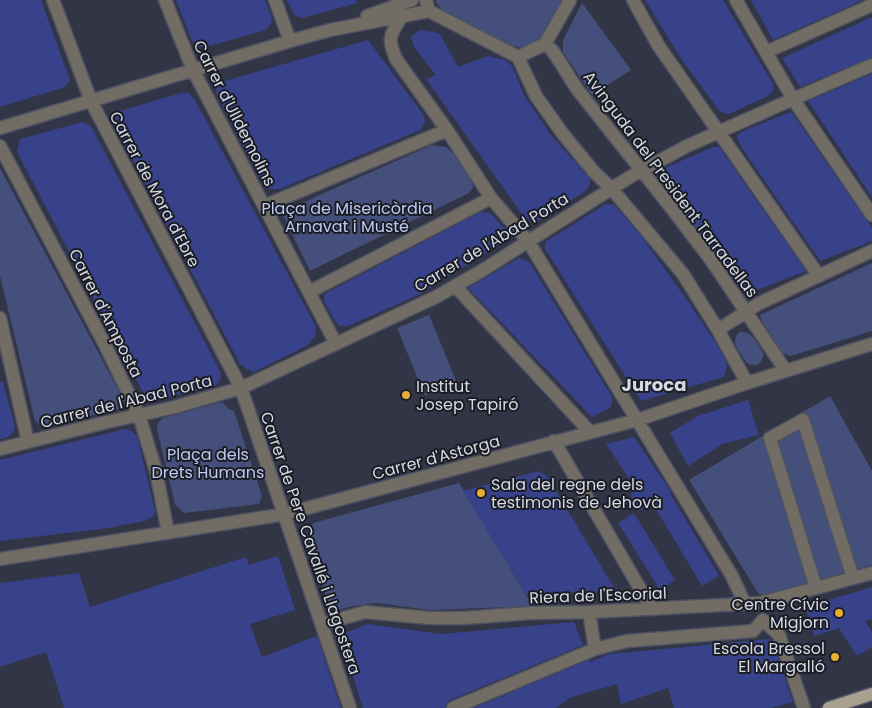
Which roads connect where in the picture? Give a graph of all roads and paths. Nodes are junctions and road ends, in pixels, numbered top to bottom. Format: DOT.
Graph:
graph roads {
  1 [pos="52,0"];
  2 [pos="165,0"];
  3 [pos="275,0"];
  4 [pos="412,0"];
  5 [pos="570,0"];
  6 [pos="633,0"];
  7 [pos="738,0"];
  8 [pos="387,4"];
  9 [pos="428,5"];
  10 [pos="872,5"];
  11 [pos="402,16"];
  12 [pos="330,30"];
  13 [pos="290,41"];
  14 [pos="546,44"];
  15 [pos="766,52"];
  16 [pos="518,57"];
  17 [pos="872,66"];
  18 [pos="193,70"];
  19 [pos="793,99"];
  20 [pos="91,101"];
  21 [pos="0,128"];
  22 [pos="447,130"];
  23 [pos="719,132"];
  24 [pos="0,146"];
  25 [pos="641,171"];
  26 [pos="611,188"];
  27 [pos="491,198"];
  28 [pos="264,206"];
  29 [pos="872,215"];
  30 [pos="528,241"];
  31 [pos="872,251"];
  32 [pos="819,276"];
  33 [pos="455,286"];
  34 [pos="309,292"];
  35 [pos="746,311"];
  36 [pos="0,318"];
  37 [pos="718,330"];
  38 [pos="336,344"];
  39 [pos="872,344"];
  40 [pos="4,351"];
  41 [pos="786,371"];
  42 [pos="747,383"];
  43 [pos="241,388"];
  44 [pos="139,415"];
  45 [pos="637,420"];
  46 [pos="590,432"];
  47 [pos="28,442"];
  48 [pos="554,442"];
  49 [pos="0,449"];
  50 [pos="285,514"];
  51 [pos="168,533"];
  52 [pos="0,559"];
  53 [pos="872,573"];
  54 [pos="732,576"];
  55 [pos="853,578"];
  56 [pos="816,588"];
  57 [pos="760,603"];
  58 [pos="745,604"];
  59 [pos="722,605"];
  60 [pos="652,609"];
  61 [pos="589,612"];
  62 [pos="763,620"];
  63 [pos="322,624"];
  64 [pos="595,649"];
  65 [pos="872,694"];
  66 [pos="350,708"];
  67 [pos="453,708"];
  68 [pos="804,708"];
  69 [pos="829,708"];
  1 -- 20 [label="street, Carrer de Mora d'Ebre"];
  2 -- 18 [label="street, Carrer d'Ulldemolins"];
  3 -- 13 [label="street"];
  4 -- 8 [label="street"];
  5 -- 14 [label="street"];
  6 -- 23 [label="street"];
  7 -- 15 [label="street"];
  8 -- 12 [label="street"];
  9 -- 11 [label="street"];
  9 -- 16 [label="street"];
  10 -- 15 [label="street"];
  11 -- 12 [label="street"];
  11 -- 22 [label="street"];
  12 -- 13 [label="street"];
  13 -- 18 [label="street"];
  14 -- 16 [label="street"];
  14 -- 25 [label="street, Avinguda del President Tarradellas"];
  15 -- 19 [label="street"];
  16 -- 26 [label="street"];
  17 -- 19 [label="street, Carrer de l'Abad Porta"];
  18 -- 20 [label="street"];
  18 -- 28 [label="street, Carrer d'Ulldemolins"];
  19 -- 23 [label="street, Carrer de l'Abad Porta"];
  19 -- 29 [label="street"];
  20 -- 21 [label="street"];
  20 -- 43 [label="street, Carrer de Mora d'Ebre"];
  22 -- 27 [label="street"];
  22 -- 28 [label="street"];
  23 -- 25 [label="street, Carrer de l'Abad Porta"];
  23 -- 32 [label="street"];
  24 -- 44 [label="street, Carrer d'Amposta"];
  25 -- 26 [label="street, Carrer de l'Abad Porta"];
  25 -- 35 [label="street, Avinguda del President Tarradellas"];
  26 -- 30 [label="street, Carrer de l'Abad Porta"];
  26 -- 37 [label="street"];
  27 -- 30 [label="street"];
  27 -- 34 [label="street"];
  28 -- 34 [label="street, Carrer d'Ulldemolins"];
  30 -- 33 [label="street, Carrer de l'Abad Porta"];
  30 -- 45 [label="street"];
  31 -- 32 [label="street"];
  32 -- 35 [label="street"];
  33 -- 38 [label="street, Carrer de l'Abad Porta"];
  33 -- 46 [label="street"];
  34 -- 38 [label="street, Carrer d'Ulldemolins"];
  35 -- 37 [label="street"];
  35 -- 41 [label="street, Avinguda del President Tarradellas"];
  36 -- 40 [label="street"];
  37 -- 42 [label="street"];
  38 -- 43 [label="street, Carrer de l'Abad Porta"];
  39 -- 41 [label="street, Carrer d'Astorga"];
  40 -- 47 [label="street"];
  41 -- 42 [label="street, Carrer d'Astorga"];
  42 -- 45 [label="street, Carrer d'Astorga"];
  43 -- 44 [label="street, Carrer de l'Abad Porta"];
  43 -- 50 [label="street, Carrer de Pere Cavallé i Llagostera"];
  44 -- 47 [label="street, Carrer de l'Abad Porta"];
  44 -- 51 [label="street, Carrer d'Amposta"];
  45 -- 46 [label="street, Carrer d'Astorga"];
  45 -- 54 [label="street"];
  46 -- 48 [label="street, Carrer d'Astorga"];
  47 -- 49 [label="street, Carrer de l'Abad Porta"];
  48 -- 50 [label="street, Carrer d'Astorga"];
  48 -- 60 [label="street"];
  50 -- 51 [label="street, Carrer d'Astorga"];
  50 -- 63 [label="street, Carrer de Pere Cavallé i Llagostera"];
  51 -- 52 [label="street, Carrer d'Astorga"];
  53 -- 55 [label="street, Riera de l'Escorial"];
  54 -- 58 [label="street"];
  54 -- 59 [label="street"];
  55 -- 56 [label="street, Riera de l'Escorial"];
  55 -- 56 [label="street"];
  56 -- 57 [label="street, Riera de l'Escorial"];
  57 -- 58 [label="street, Riera de l'Escorial"];
  57 -- 62 [label="street"];
  58 -- 59 [label="street, Riera de l'Escorial"];
  59 -- 60 [label="street, Riera de l'Escorial"];
  60 -- 61 [label="street, Riera de l'Escorial"];
  61 -- 63 [label="street, Riera de l'Escorial"];
  61 -- 64 [label="street"];
  62 -- 64 [label="street"];
  62 -- 68 [label="street"];
  63 -- 66 [label="street, Carrer de Pere Cavallé i Llagostera"];
  64 -- 67 [label="street"];
  65 -- 69 [label="main road"];
}
